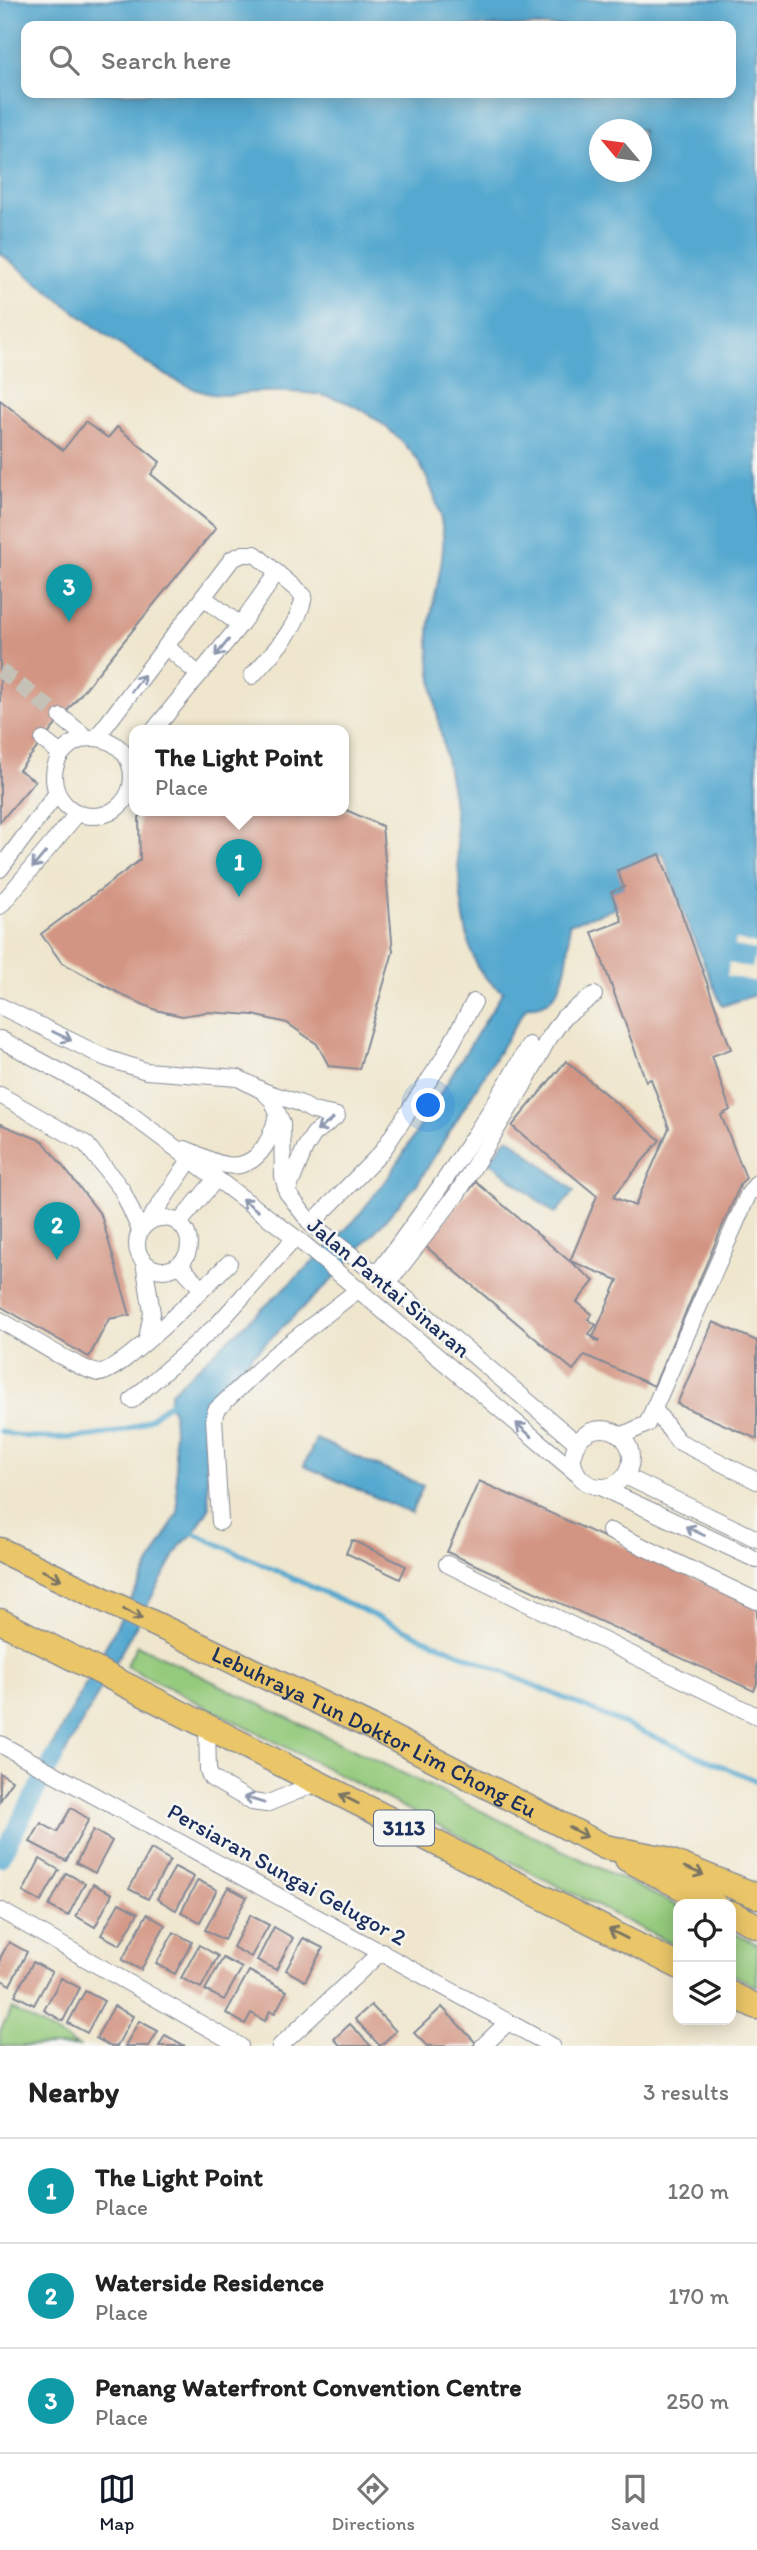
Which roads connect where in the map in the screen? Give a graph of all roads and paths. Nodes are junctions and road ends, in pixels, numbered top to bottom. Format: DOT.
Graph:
graph roads {
  1 [pos="277,573"];
  2 [pos="203,597"];
  3 [pos="240,625"];
  4 [pos="166,646"];
  5 [pos="199,675"];
  6 [pos="252,676"];
  7 [pos="61,717"];
  8 [pos="158,725"];
  9 [pos="92,738"];
  10 [pos="44,740"];
  11 [pos="61,754"];
  12 [pos="129,755"];
  13 [pos="129,789"];
  14 [pos="57,793"];
  15 [pos="77,814"];
  16 [pos="0,869"];
  17 [pos="0,906"];
  18 [pos="594,995"];
  19 [pos="474,1002"];
  20 [pos="3,1006"];
  21 [pos="0,1039"];
  22 [pos="529,1045"];
  23 [pos="263,1091"];
  24 [pos="0,1095"];
  25 [pos="277,1112"];
  26 [pos="167,1143"];
  27 [pos="190,1160"];
  28 [pos="216,1179"];
  29 [pos="757,1183"];
  30 [pos="287,1192"];
  31 [pos="180,1223"];
  32 [pos="144,1226"];
  33 [pos="316,1227"];
  34 [pos="300,1242"];
  35 [pos="144,1262"];
  36 [pos="229,1263"];
  37 [pos="178,1264"];
  38 [pos="377,1275"];
  39 [pos="202,1289"];
  40 [pos="359,1289"];
  41 [pos="0,1320"];
  42 [pos="147,1340"];
  43 [pos="132,1400"];
  44 [pos="654,1409"];
  45 [pos="621,1436"];
  46 [pos="577,1443"];
  47 [pos="576,1473"];
  48 [pos="625,1476"];
  49 [pos="757,1481"];
  50 [pos="602,1488"];
  51 [pos="220,1522"];
  52 [pos="610,1531"];
  53 [pos="757,1539"];
  54 [pos="0,1550"];
  55 [pos="757,1560"];
  56 [pos="447,1564"];
  57 [pos="757,1601"];
  58 [pos="0,1621"];
  59 [pos="757,1716"];
  60 [pos="207,1727"];
  61 [pos="0,1744"];
  62 [pos="317,1783"];
  63 [pos="605,1847"];
  64 [pos="757,1896"];
  65 [pos="704,1899"];
  66 [pos="0,1910"];
  67 [pos="736,1916"];
  68 [pos="757,1926"];
  69 [pos="382,1951"];
  70 [pos="673,1963"];
  71 [pos="736,1996"];
  72 [pos="757,2007"];
  73 [pos="508,2022"];
  74 [pos="240,2046"];
  75 [pos="280,2046"];
  76 [pos="483,2046"];
  77 [pos="552,2046"];
  1 -- 2 [label="street"];
  1 -- 3 [label="street"];
  1 -- 6 [label="street"];
  2 -- 3 [label="street"];
  2 -- 4 [label="street"];
  3 -- 5 [label="street, one-way"];
  4 -- 5 [label="street"];
  9 -- 4 [label="street, one-way"];
  5 -- 8 [label="street"];
  7 -- 9 [label="street"];
  9 -- 11 [label="street"];
  9 -- 12 [label="street"];
  10 -- 11 [label="street"];
  11 -- 14 [label="street"];
  13 -- 15 [label="street"];
  14 -- 15 [label="street"];
  14 -- 16 [label="street"];
  15 -- 17 [label="street, one-way"];
  18 -- 38 [label="street"];
  19 -- 33 [label="street"];
  20 -- 23 [label="street, one-way"];
  21 -- 26 [label="street, Jalan Pantai Sinaran"];
  22 -- 38 [label="street"];
  23 -- 25 [label="street"];
  23 -- 30 [label="street, one-way"];
  24 -- 32 [label="street"];
  25 -- 26 [label="street, Jalan Pantai Sinaran"];
  25 -- 30 [label="street"];
  26 -- 27 [label="street, Jalan Pantai Sinaran"];
  27 -- 28 [label="street, Jalan Pantai Sinaran"];
  27 -- 32 [label="street"];
  28 -- 31 [label="street"];
  34 -- 28 [label="street, Jalan Pantai Sinaran, one-way"];
  29 -- 44 [label="street"];
  30 -- 33 [label="street, Jalan Pantai Sinaran"];
  31 -- 32 [label="street"];
  31 -- 37 [label="street"];
  32 -- 35 [label="street"];
  33 -- 38 [label="street, Jalan Pantai Sinaran"];
  34 -- 40 [label="street, Jalan Pantai Sinaran"];
  34 -- 43 [label="street"];
  35 -- 37 [label="street"];
  35 -- 42 [label="street"];
  36 -- 39 [label="street"];
  37 -- 39 [label="street"];
  38 -- 46 [label="street, Jalan Pantai Sinaran"];
  39 -- 42 [label="street"];
  47 -- 40 [label="street, Jalan Pantai Sinaran, one-way"];
  40 -- 51 [label="street"];
  41 -- 42 [label="street"];
  44 -- 45 [label="street"];
  44 -- 49 [label="street"];
  45 -- 46 [label="street"];
  45 -- 48 [label="street"];
  46 -- 47 [label="street"];
  47 -- 50 [label="street"];
  48 -- 50 [label="street"];
  48 -- 53 [label="street"];
  55 -- 50 [label="street, one-way"];
  52 -- 57 [label="street"];
  54 -- 63 [label="highway, Lebuhraya Tun Doktor Lim Chong Eu, one-way"];
  56 -- 59 [label="street"];
  58 -- 60 [label="highway, 3113"];
  60 -- 62 [label="highway, 3113"];
  62 -- 60 [label="street, one-way"];
  61 -- 69 [label="street, Persiaran Sungai Gelugor 2"];
  70 -- 62 [label="highway, 3113, one-way"];
  63 -- 64 [label="highway, Lebuhraya Tun Doktor Lim Chong Eu, one-way"];
  63 -- 65 [label="highway"];
  66 -- 74 [label="street"];
  67 -- 68 [label="highway"];
  69 -- 73 [label="street, Persiaran Sungai Gelugor 2"];
  69 -- 75 [label="street"];
  71 -- 72 [label="highway"];
  73 -- 76 [label="street"];
  73 -- 77 [label="street, Persiaran Sungai Gelugor 2"];
}
